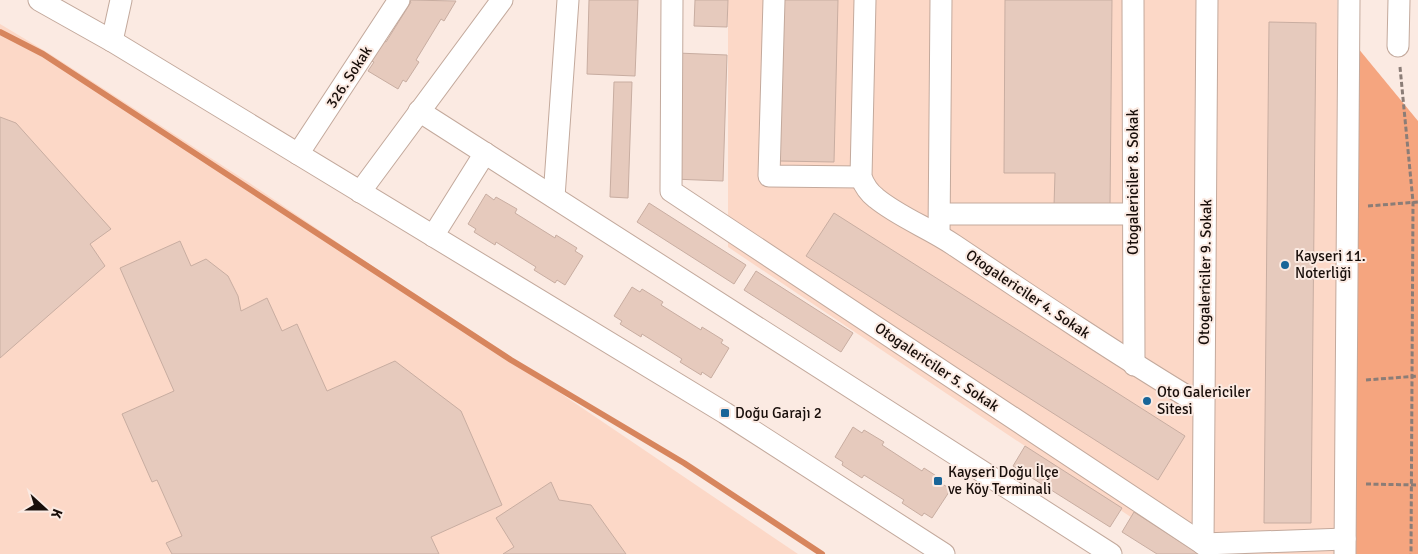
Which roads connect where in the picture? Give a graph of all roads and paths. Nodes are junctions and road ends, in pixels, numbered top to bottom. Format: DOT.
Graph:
graph roads {
  1 [pos="40,0"];
  2 [pos="121,0"];
  3 [pos="399,0"];
  4 [pos="502,0"];
  5 [pos="568,0"];
  6 [pos="672,0"];
  7 [pos="774,0"];
  8 [pos="864,0"];
  9 [pos="941,0"];
  10 [pos="1133,0"];
  11 [pos="1207,0"];
  12 [pos="1349,0"];
  13 [pos="1399,0"];
  14 [pos="112,41"];
  15 [pos="1398,46"];
  16 [pos="420,111"];
  17 [pos="485,153"];
  18 [pos="298,154"];
  19 [pos="861,177"];
  20 [pos="360,192"];
  21 [pos="554,197"];
  22 [pos="1413,202"];
  23 [pos="1418,202"];
  24 [pos="1347,208"];
  25 [pos="940,214"];
  26 [pos="1133,214"];
  27 [pos="939,235"];
  28 [pos="433,236"];
  29 [pos="1134,365"];
  30 [pos="1418,376"];
  31 [pos="1412,377"];
  32 [pos="1346,382"];
  33 [pos="1203,406"];
  34 [pos="1346,483"];
  35 [pos="1412,485"];
  36 [pos="1418,485"];
  37 [pos="1203,544"];
  38 [pos="1345,547"];
  39 [pos="944,554"];
  40 [pos="1111,554"];
  41 [pos="1411,554"];
  1 -- 14 [label="street"];
  2 -- 14 [label="street"];
  3 -- 18 [label="street, 326. Sokak"];
  4 -- 16 [label="street"];
  5 -- 21 [label="street"];
  6 -- 37 [label="street, Otogalericiler 5. Sokak"];
  7 -- 19 [label="street"];
  8 -- 19 [label="street"];
  9 -- 25 [label="street"];
  10 -- 26 [label="street, Otogalericiler 8. Sokak"];
  11 -- 33 [label="street, Otogalericiler 9. Sokak"];
  12 -- 24 [label="street"];
  13 -- 15 [label="street"];
  14 -- 18 [label="street"];
  15 -- 22 [label="path"];
  16 -- 17 [label="street"];
  16 -- 20 [label="street"];
  17 -- 21 [label="street"];
  17 -- 28 [label="street"];
  18 -- 20 [label="street"];
  19 -- 27 [label="street, Otogalericiler 4. Sokak"];
  20 -- 28 [label="street"];
  21 -- 40 [label="street"];
  22 -- 23 [label="path"];
  22 -- 24 [label="path"];
  22 -- 31 [label="path"];
  24 -- 32 [label="street"];
  25 -- 26 [label="street"];
  25 -- 27 [label="street"];
  26 -- 29 [label="street, Otogalericiler 8. Sokak"];
  27 -- 29 [label="street, Otogalericiler 4. Sokak"];
  28 -- 39 [label="street"];
  29 -- 33 [label="street, Otogalericiler 4. Sokak"];
  30 -- 31 [label="path"];
  31 -- 32 [label="path"];
  31 -- 35 [label="path"];
  32 -- 34 [label="street"];
  33 -- 37 [label="street, Otogalericiler 9. Sokak"];
  34 -- 35 [label="path"];
  34 -- 38 [label="street"];
  35 -- 36 [label="path"];
  35 -- 41 [label="path"];
  37 -- 38 [label="street"];
}
